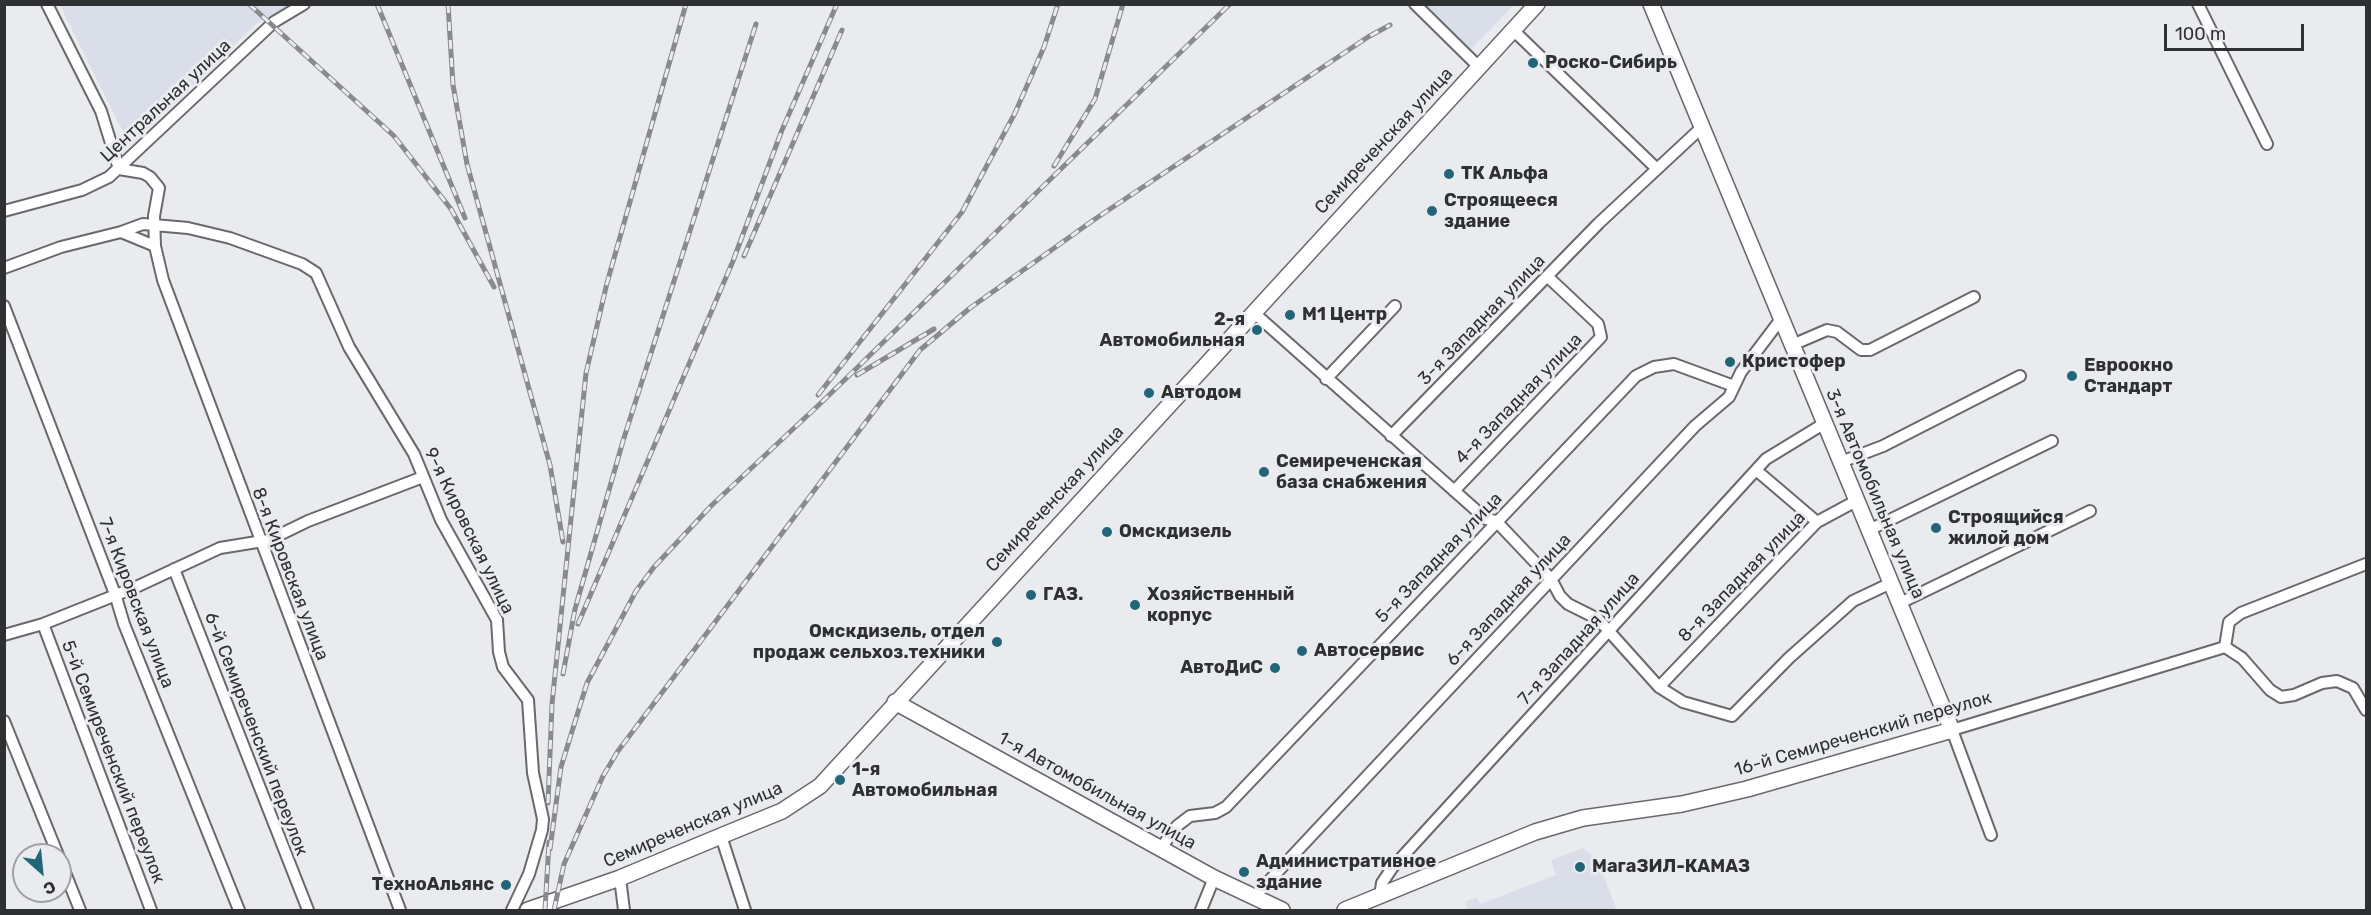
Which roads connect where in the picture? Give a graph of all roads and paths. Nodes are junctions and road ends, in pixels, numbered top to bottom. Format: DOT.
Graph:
graph roads {
  1 [pos="47,4"];
  2 [pos="304,4"];
  3 [pos="1415,4"];
  4 [pos="1537,4"];
  5 [pos="1651,4"];
  6 [pos="2198,4"];
  7 [pos="1513,30"];
  8 [pos="1479,67"];
  9 [pos="1700,129"];
  10 [pos="2267,144"];
  11 [pos="119,169"];
  12 [pos="1657,169"];
  13 [pos="4,211"];
  14 [pos="154,225"];
  15 [pos="121,232"];
  16 [pos="155,246"];
  17 [pos="4,268"];
  18 [pos="1548,277"];
  19 [pos="1974,297"];
  20 [pos="4,306"];
  21 [pos="1395,306"];
  22 [pos="1253,312"];
  23 [pos="1780,319"];
  24 [pos="1792,345"];
  25 [pos="2020,376"];
  26 [pos="1326,379"];
  27 [pos="1734,386"];
  28 [pos="1825,423"];
  29 [pos="1391,436"];
  30 [pos="2052,441"];
  31 [pos="1841,462"];
  32 [pos="1756,470"];
  33 [pos="423,477"];
  34 [pos="1454,491"];
  35 [pos="1856,501"];
  36 [pos="2090,512"];
  37 [pos="1496,521"];
  38 [pos="1817,522"];
  39 [pos="1869,530"];
  40 [pos="260,543"];
  41 [pos="2367,564"];
  42 [pos="174,569"];
  43 [pos="1551,579"];
  44 [pos="1892,583"];
  45 [pos="115,594"];
  46 [pos="1900,603"];
  47 [pos="43,624"];
  48 [pos="1609,630"];
  49 [pos="4,635"];
  50 [pos="2225,647"];
  51 [pos="1659,687"];
  52 [pos="895,702"];
  53 [pos="2367,710"];
  54 [pos="4,721"];
  55 [pos="1952,730"];
  56 [pos="1991,835"];
  57 [pos="721,837"];
  58 [pos="53,843"];
  59 [pos="1161,848"];
  60 [pos="620,878"];
  61 [pos="1214,878"];
  62 [pos="72,890"];
  63 [pos="1380,897"];
  64 [pos="1253,898"];
  65 [pos="80,910"];
  66 [pos="151,910"];
  67 [pos="239,910"];
  68 [pos="308,910"];
  69 [pos="400,910"];
  70 [pos="512,910"];
  71 [pos="528,910"];
  72 [pos="624,910"];
  73 [pos="745,910"];
  74 [pos="1201,910"];
  75 [pos="1282,910"];
  76 [pos="1345,910"];
  1 -- 11 [label="street"];
  2 -- 11 [label="street, Центральная улица"];
  3 -- 8 [label="street"];
  4 -- 7 [label="street, Семиреченская улица"];
  5 -- 9 [label="street, 3-я Автомобильная улица"];
  6 -- 10 [label="street"];
  7 -- 8 [label="street, Семиреченская улица"];
  7 -- 12 [label="street"];
  8 -- 22 [label="street, Семиреченская улица"];
  9 -- 12 [label="street, 3-я Западная улица"];
  9 -- 23 [label="street, 3-я Автомобильная улица"];
  11 -- 13 [label="street, Центральная улица"];
  11 -- 14 [label="street, 8-я Кировская улица"];
  12 -- 18 [label="street, 3-я Западная улица"];
  14 -- 15 [label="street"];
  14 -- 16 [label="street, 8-я Кировская улица"];
  14 -- 33 [label="street, 9-я Кировская улица"];
  15 -- 16 [label="street"];
  15 -- 17 [label="street"];
  16 -- 40 [label="street, 8-я Кировская улица"];
  18 -- 29 [label="street, 3-я Западная улица"];
  18 -- 34 [label="street, 4-я Западная улица"];
  19 -- 24 [label="street"];
  20 -- 45 [label="street, 7-я Кировская улица"];
  21 -- 26 [label="street"];
  22 -- 26 [label="street"];
  22 -- 52 [label="street, Семиреченская улица"];
  23 -- 24 [label="street, 3-я Автомобильная улица"];
  23 -- 27 [label="street, 6-я Западная улица"];
  24 -- 28 [label="street, 3-я Автомобильная улица"];
  25 -- 31 [label="street"];
  26 -- 29 [label="street"];
  27 -- 37 [label="street, 5-я Западная улица"];
  27 -- 43 [label="street, 6-я Западная улица"];
  28 -- 31 [label="street, 3-я Автомобильная улица"];
  28 -- 32 [label="street, 7-я Западная улица"];
  29 -- 34 [label="street"];
  30 -- 39 [label="street"];
  31 -- 35 [label="street, 3-я Автомобильная улица"];
  32 -- 38 [label="street"];
  32 -- 48 [label="street, 7-я Западная улица"];
  33 -- 40 [label="street"];
  33 -- 70 [label="street, 9-я Кировская улица"];
  34 -- 37 [label="street"];
  35 -- 38 [label="street, 8-я Западная улица"];
  35 -- 39 [label="street, 3-я Автомобильная улица"];
  36 -- 46 [label="street"];
  37 -- 43 [label="street"];
  37 -- 59 [label="street, 5-я Западная улица"];
  38 -- 51 [label="street, 8-я Западная улица"];
  39 -- 44 [label="street, 3-я Автомобильная улица"];
  40 -- 42 [label="street"];
  40 -- 69 [label="street, 8-я Кировская улица"];
  41 -- 50 [label="street"];
  42 -- 45 [label="street"];
  42 -- 68 [label="street, 6-й Семиреченский переулок"];
  43 -- 48 [label="street"];
  43 -- 64 [label="street, 6-я Западная улица"];
  44 -- 46 [label="street, 3-я Автомобильная улица"];
  44 -- 51 [label="street"];
  45 -- 47 [label="street"];
  45 -- 67 [label="street, 7-я Кировская улица"];
  46 -- 55 [label="street, 3-я Автомобильная улица"];
  47 -- 49 [label="street"];
  47 -- 66 [label="street, 5-й Семиреченский переулок"];
  48 -- 51 [label="street"];
  48 -- 63 [label="street, 7-я Западная улица"];
  50 -- 53 [label="street"];
  50 -- 55 [label="street, 16-й Семиреченский переулок"];
  52 -- 57 [label="street, Семиреченская улица"];
  52 -- 59 [label="street, 1-я Автомобильная улица"];
  54 -- 58 [label="street"];
  55 -- 56 [label="street, 3-я Автомобильная улица"];
  55 -- 63 [label="street, 16-й Семиреченский переулок"];
  57 -- 60 [label="street, Семиреченская улица"];
  57 -- 73 [label="street"];
  59 -- 61 [label="street, 1-я Автомобильная улица"];
  60 -- 71 [label="street, Семиреченская улица"];
  60 -- 72 [label="street"];
  61 -- 64 [label="street, 1-я Автомобильная улица"];
  61 -- 74 [label="street"];
  62 -- 65 [label="street"];
  63 -- 76 [label="street, 16-й Семиреченский переулок"];
  64 -- 75 [label="street, 1-я Автомобильная улица"];
}
